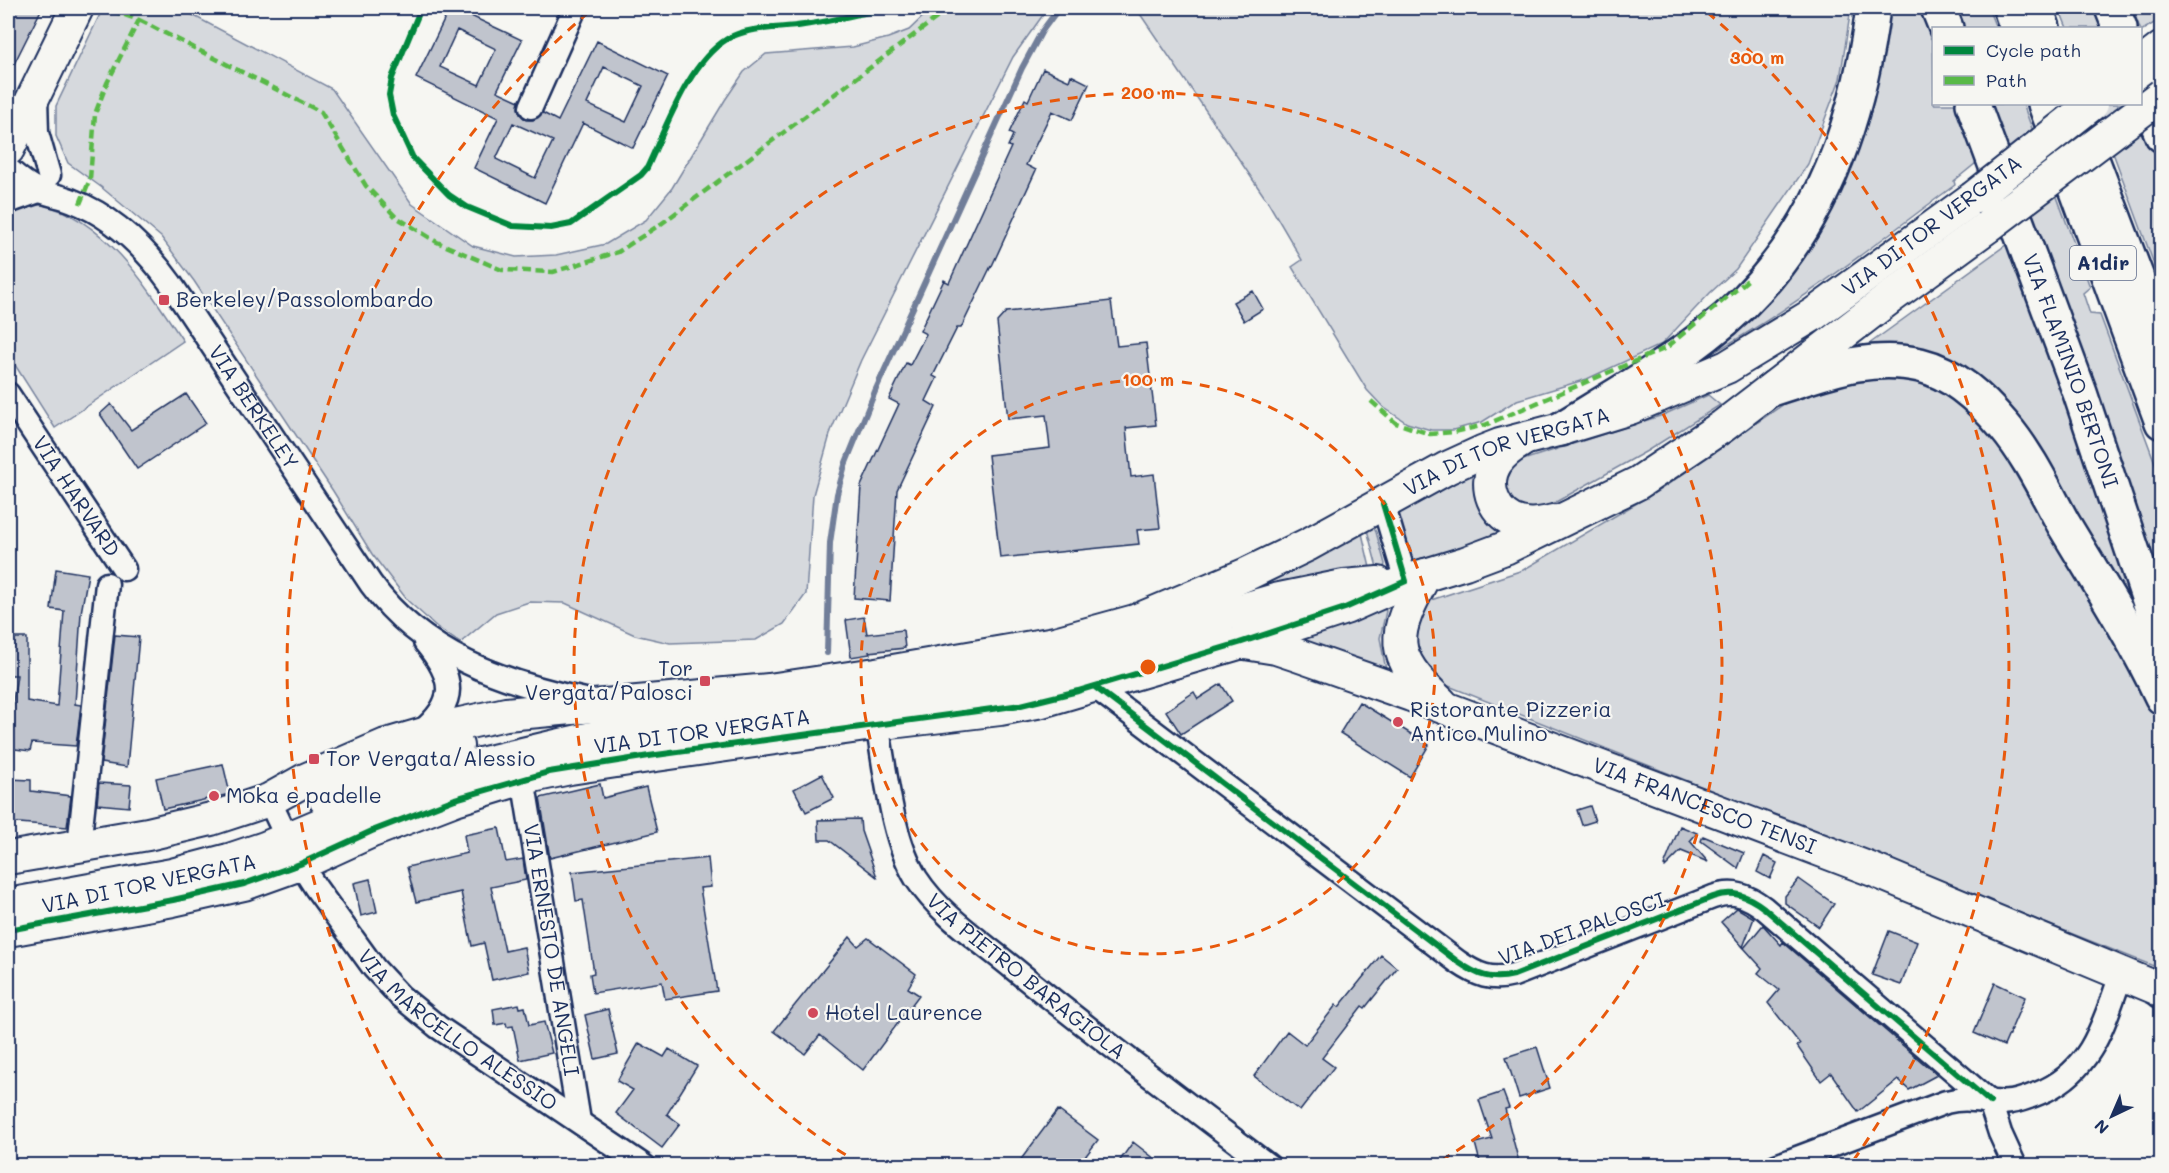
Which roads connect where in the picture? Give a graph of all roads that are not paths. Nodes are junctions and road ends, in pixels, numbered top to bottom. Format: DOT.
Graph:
graph roads {
  1 [pos="78,8"];
  2 [pos="575,8"];
  3 [pos="1873,8"];
  4 [pos="1938,8"];
  5 [pos="2010,8"];
  6 [pos="2036,8"];
  7 [pos="2112,8"];
  8 [pos="1946,27"];
  9 [pos="2017,27"];
  10 [pos="2043,27"];
  11 [pos="2120,27"];
  12 [pos="2162,48"];
  13 [pos="2142,63"];
  14 [pos="2142,86"];
  15 [pos="36,92"];
  16 [pos="2162,95"];
  17 [pos="1973,105"];
  18 [pos="2045,105"];
  19 [pos="2071,105"];
  20 [pos="2091,105"];
  21 [pos="531,107"];
  22 [pos="2162,135"];
  23 [pos="8,149"];
  24 [pos="8,163"];
  25 [pos="8,169"];
  26 [pos="44,183"];
  27 [pos="8,202"];
  28 [pos="2162,344"];
  29 [pos="1774,388"];
  30 [pos="8,394"];
  31 [pos="2162,422"];
  32 [pos="1548,432"];
  33 [pos="1383,504"];
  34 [pos="1572,514"];
  35 [pos="124,569"];
  36 [pos="1416,578"];
  37 [pos="107,584"];
  38 [pos="419,634"];
  39 [pos="2162,639"];
  40 [pos="1239,643"];
  41 [pos="1095,687"];
  42 [pos="2162,698"];
  43 [pos="612,706"];
  44 [pos="1449,709"];
  45 [pos="878,724"];
  46 [pos="416,736"];
  47 [pos="524,778"];
  48 [pos="284,831"];
  49 [pos="79,846"];
  50 [pos="8,858"];
  51 [pos="8,878"];
  52 [pos="8,905"];
  53 [pos="8,930"];
  54 [pos="2122,973"];
  55 [pos="2161,990"];
  56 [pos="1990,1102"];
  57 [pos="579,1121"];
  58 [pos="645,1166"];
  59 [pos="1269,1166"];
  60 [pos="1776,1166"];
  61 [pos="2015,1166"];
  1 -- 15 [label="main road"];
  2 -- 21 [label="street"];
  3 -- 32 [label="highway"];
  4 -- 8 [label="highway"];
  5 -- 9 [label="highway"];
  6 -- 10 [label="highway"];
  7 -- 11 [label="highway"];
  12 -- 13 [label="main road"];
  14 -- 22 [label="highway"];
  15 -- 23 [label="main road"];
  15 -- 26 [label="street"];
  16 -- 29 [label="main road, VIA DI TOR VERGATA, bridge"];
  17 -- 39 [label="highway, VIA FLAMINIO BERTONI"];
  18 -- 31 [label="highway, A1dir"];
  19 -- 28 [label="highway, A1dir"];
  20 -- 32 [label="main road, VIA DI TOR VERGATA, bridge"];
  24 -- 26 [label="street, VIA BERKELEY"];
  25 -- 26 [label="street, VIA BERKELEY"];
  26 -- 27 [label="street"];
  26 -- 38 [label="street, VIA BERKELEY"];
  29 -- 34 [label="main road, VIA DI TOR VERGATA"];
  29 -- 42 [label="highway"];
  30 -- 35 [label="street, VIA HARVARD"];
  32 -- 33 [label="main road, VIA DI TOR VERGATA"];
  32 -- 34 [label="main road"];
  33 -- 36 [label="street"];
  33 -- 43 [label="main road, VIA DI TOR VERGATA"];
  34 -- 36 [label="main road, VIA DI TOR VERGATA"];
  36 -- 40 [label="main road, VIA DI TOR VERGATA"];
  36 -- 44 [label="main road"];
  36 -- 48 [label="main road, VIA DI TOR VERGATA"];
  37 -- 49 [label="street"];
  38 -- 43 [label="street, VIA BERKELEY"];
  38 -- 46 [label="street, VIA BERKELEY"];
  40 -- 41 [label="main road, VIA DI TOR VERGATA"];
  40 -- 44 [label="main road, VIA FRANCESCO TENSI"];
  41 -- 45 [label="main road, VIA DI TOR VERGATA"];
  41 -- 56 [label="street, VIA DEI PALOSCI"];
  43 -- 46 [label="main road, VIA DI TOR VERGATA"];
  43 -- 48 [label="main road, VIA DI TOR VERGATA"];
  44 -- 54 [label="main road, VIA FRANCESCO TENSI"];
  45 -- 47 [label="main road, VIA DI TOR VERGATA"];
  45 -- 59 [label="street, VIA PIETRO BARAGIOLA"];
  46 -- 48 [label="main road, VIA DI TOR VERGATA"];
  47 -- 48 [label="main road, VIA DI TOR VERGATA"];
  47 -- 57 [label="street, VIA ERNESTO DE ANGELI"];
  48 -- 49 [label="main road, VIA DI TOR VERGATA"];
  48 -- 51 [label="main road, VIA DI TOR VERGATA"];
  48 -- 52 [label="main road, VIA DI TOR VERGATA"];
  48 -- 53 [label="main road, VIA DI TOR VERGATA"];
  48 -- 57 [label="street, VIA MARCELLO ALESSIO"];
  49 -- 50 [label="main road, VIA DI TOR VERGATA"];
  54 -- 55 [label="main road, VIA FRANCESCO TENSI"];
  54 -- 56 [label="street"];
  56 -- 60 [label="street"];
  56 -- 61 [label="street"];
  57 -- 58 [label="street, VIA MARCELLO ALESSIO"];
}
